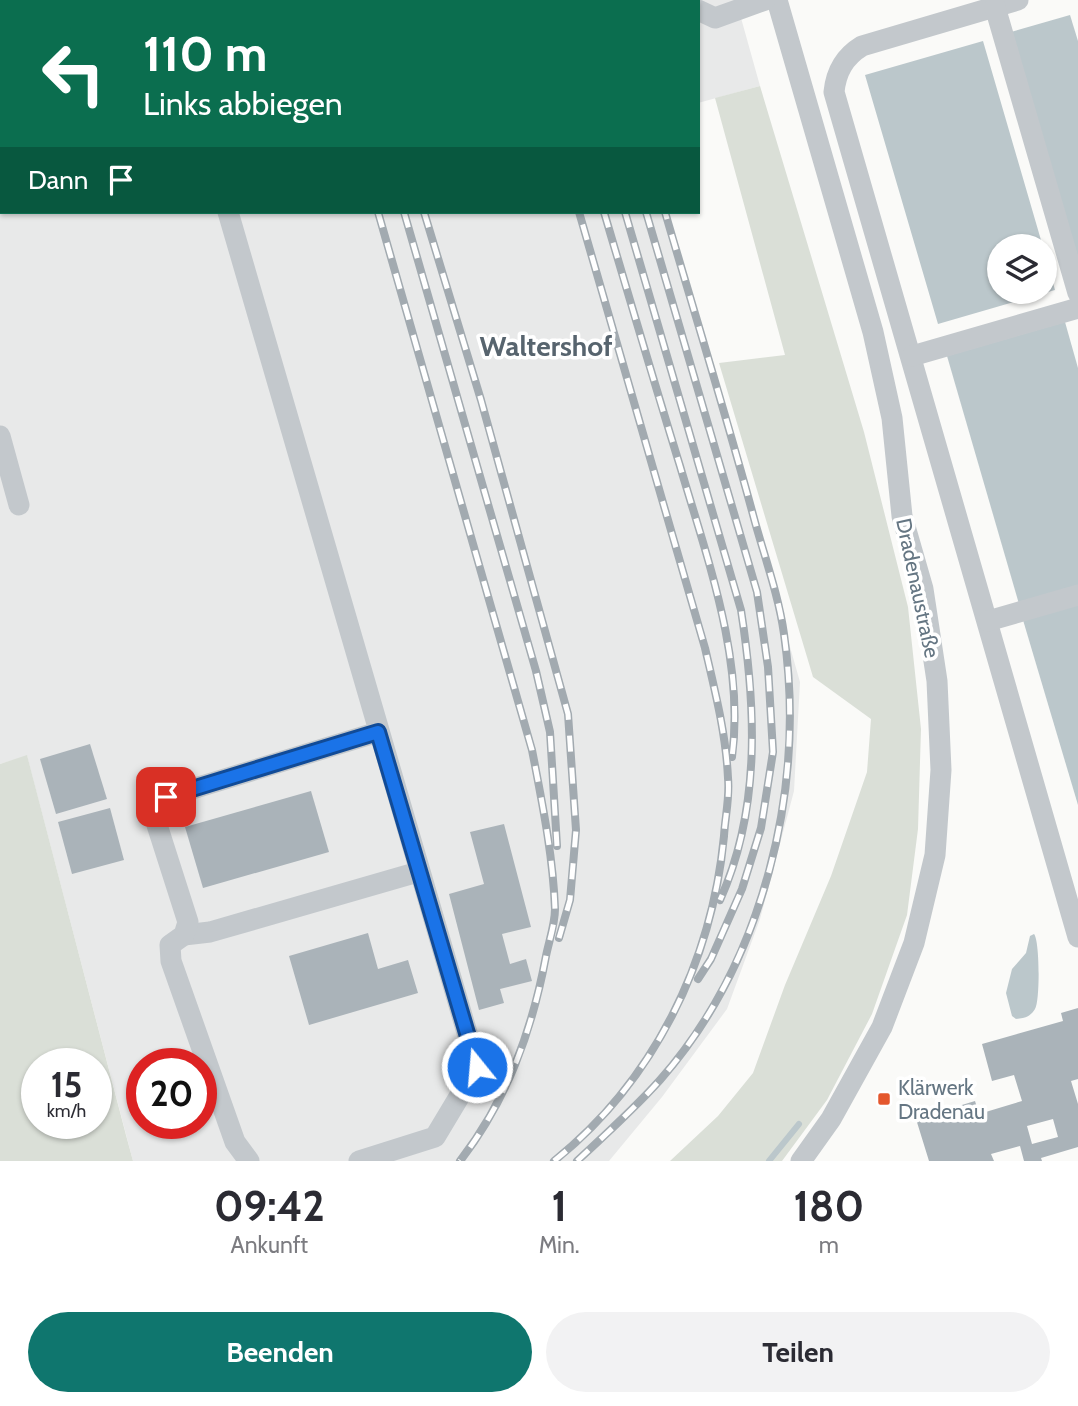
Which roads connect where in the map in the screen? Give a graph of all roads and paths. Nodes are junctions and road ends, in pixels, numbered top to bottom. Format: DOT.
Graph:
graph roads {
  1 [pos="765,0"];
  2 [pos="777,0"];
  3 [pos="1018,0"];
  4 [pos="995,7"];
  5 [pos="700,11"];
  6 [pos="229,214"];
  7 [pos="1078,293"];
  8 [pos="1078,308"];
  9 [pos="912,356"];
  10 [pos="0,436"];
  11 [pos="19,505"];
  12 [pos="1078,595"];
  13 [pos="988,621"];
  14 [pos="378,732"];
  15 [pos="418,872"];
  16 [pos="1072,897"];
  17 [pos="184,935"];
  18 [pos="1078,937"];
  19 [pos="249,1161"];
  20 [pos="359,1161"];
  21 [pos="801,1161"];
  1 -- 5 [label="street"];
  2 -- 21 [label="street, Dradenaustraße"];
  3 -- 4 [label="street"];
  4 -- 7 [label="street"];
  4 -- 9 [label="street"];
  6 -- 14 [label="street"];
  8 -- 9 [label="street"];
  9 -- 13 [label="street"];
  10 -- 11 [label="street"];
  12 -- 13 [label="street"];
  13 -- 16 [label="street"];
  14 -- 15 [label="street"];
  14 -- 17 [label="street"];
  15 -- 17 [label="street"];
  15 -- 20 [label="street"];
  16 -- 18 [label="street"];
  17 -- 19 [label="street"];
}
